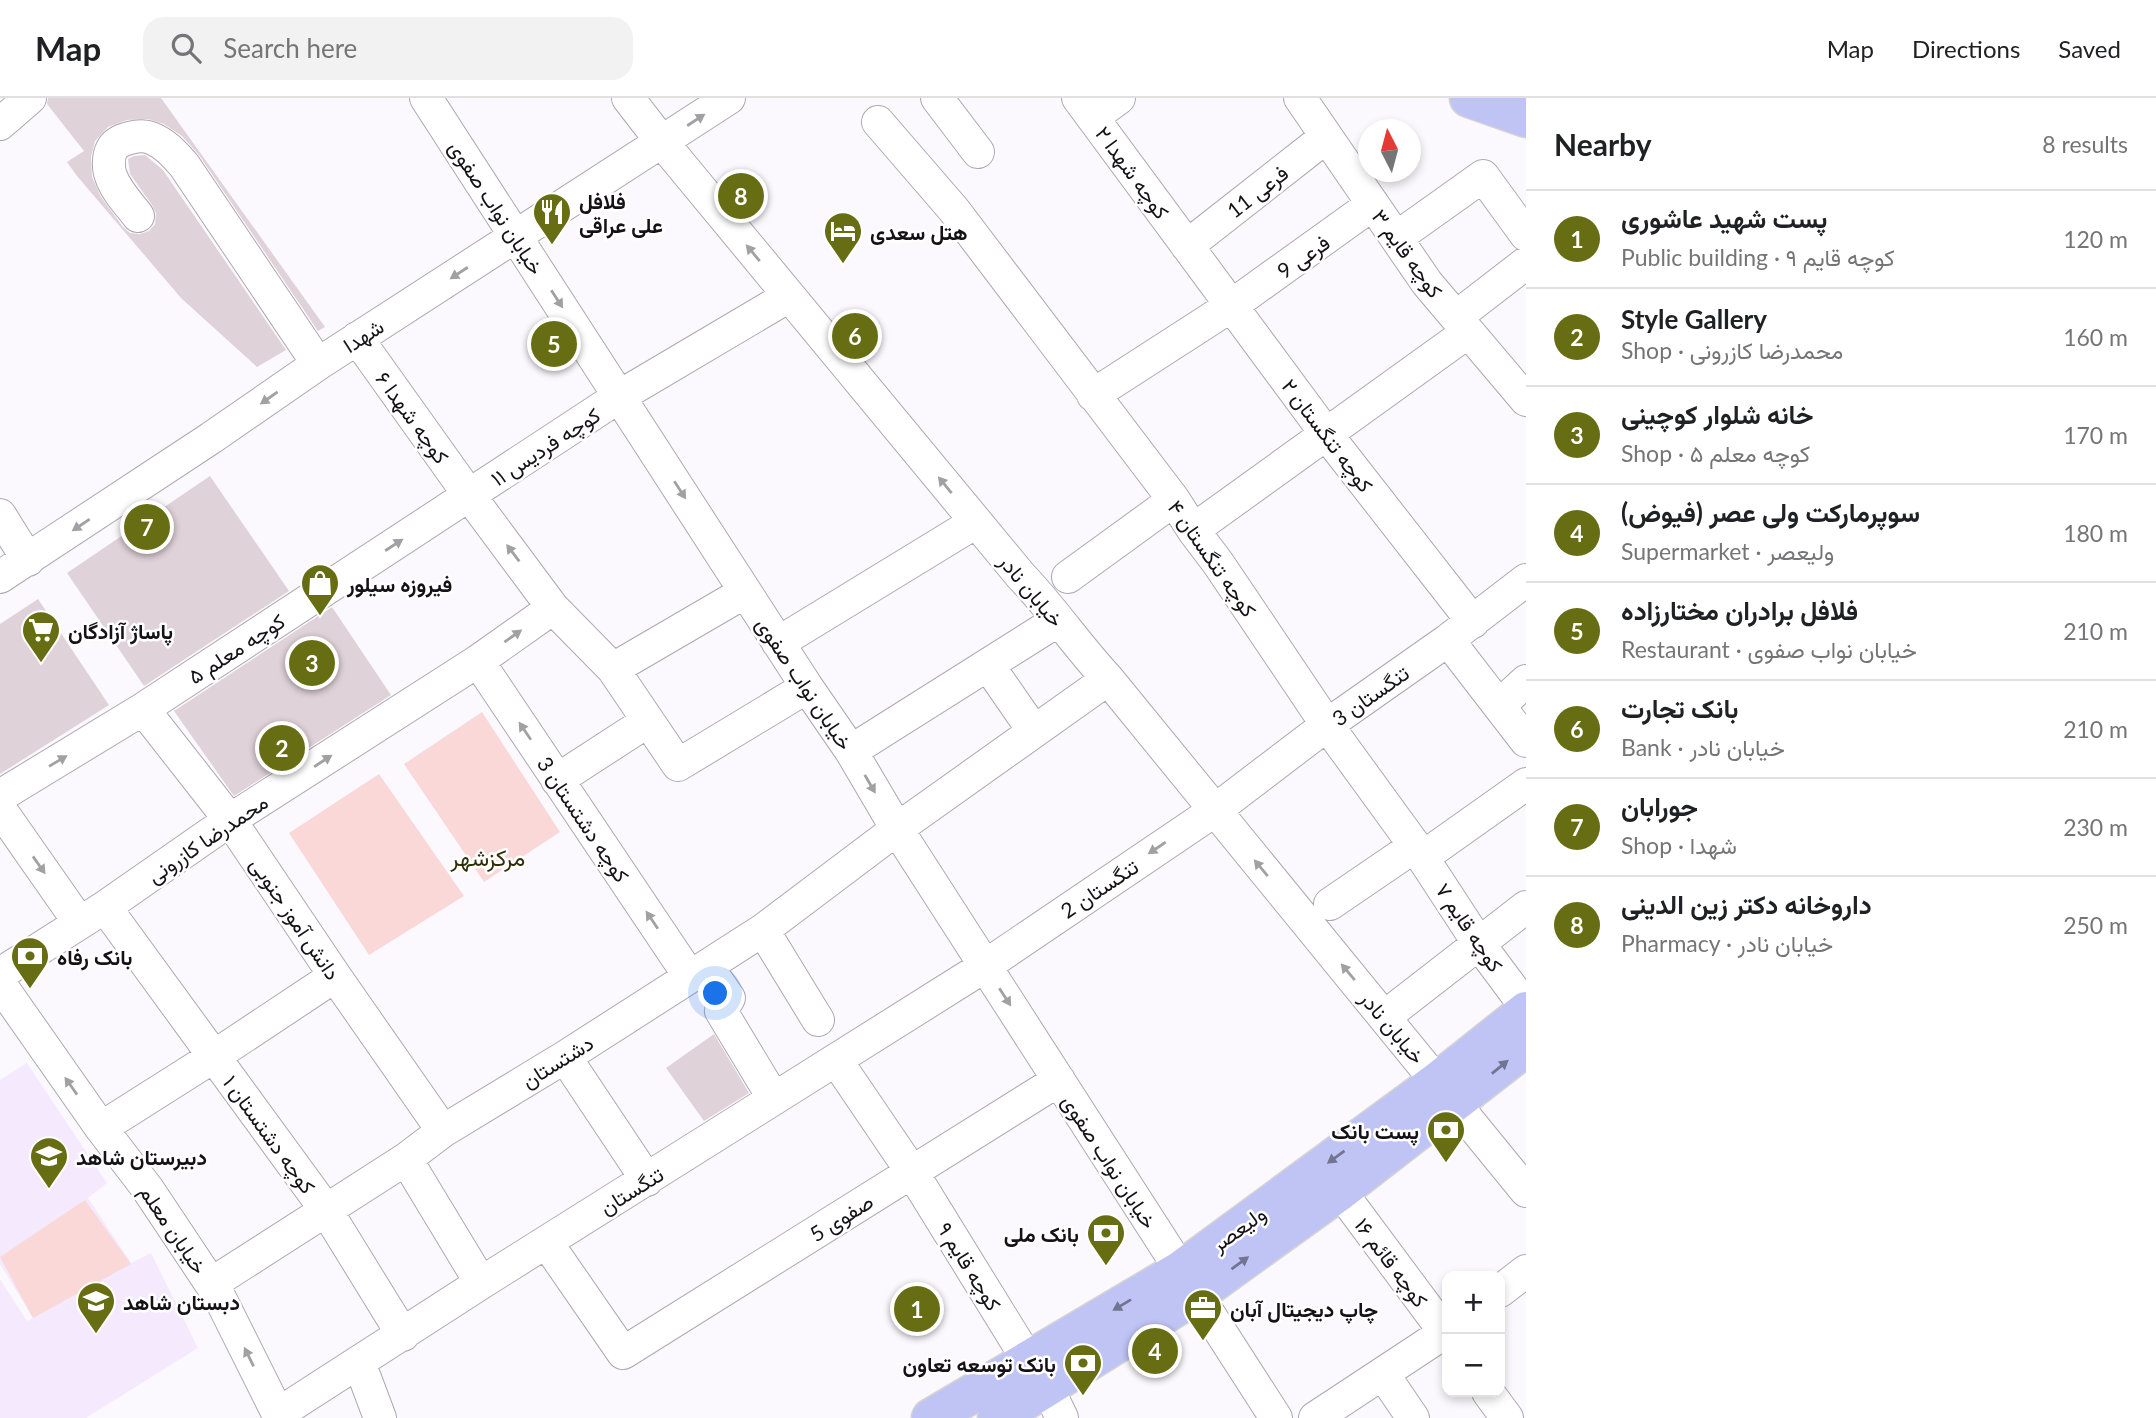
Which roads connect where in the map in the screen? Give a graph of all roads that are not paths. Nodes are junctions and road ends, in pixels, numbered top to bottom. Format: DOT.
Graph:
graph roads {
  1 [pos="30,98"];
  2 [pos="426,98"];
  3 [pos="628,98"];
  4 [pos="730,98"];
  5 [pos="937,98"];
  6 [pos="1119,98"];
  7 [pos="1300,98"];
  8 [pos="1469,98"];
  9 [pos="1085,108"];
  10 [pos="1526,118"];
  11 [pos="878,122"];
  12 [pos="0,124"];
  13 [pos="1326,137"];
  14 [pos="662,142"];
  15 [pos="978,152"];
  16 [pos="1373,204"];
  17 [pos="138,216"];
  18 [pos="1526,235"];
  19 [pos="517,236"];
  20 [pos="1396,237"];
  21 [pos="1187,246"];
  22 [pos="1526,263"];
  23 [pos="789,296"];
  24 [pos="1231,306"];
  25 [pos="1462,324"];
  26 [pos="358,338"];
  27 [pos="318,364"];
  28 [pos="1093,395"];
  29 [pos="620,396"];
  30 [pos="1525,397"];
  31 [pos="1327,435"];
  32 [pos="470,495"];
  33 [pos="1174,500"];
  34 [pos="0,516"];
  35 [pos="976,522"];
  36 [pos="1193,530"];
  37 [pos="28,560"];
  38 [pos="0,577"];
  39 [pos="1068,577"];
  40 [pos="1526,580"];
  41 [pos="745,592"];
  42 [pos="553,608"];
  43 [pos="1057,621"];
  44 [pos="1461,631"];
  45 [pos="778,643"];
  46 [pos="478,661"];
  47 [pos="988,665"];
  48 [pos="613,669"];
  49 [pos="1108,679"];
  50 [pos="1526,681"];
  51 [pos="807,687"];
  52 [pos="1500,705"];
  53 [pos="143,709"];
  54 [pos="648,721"];
  55 [pos="1327,725"];
  56 [pos="1033,730"];
  57 [pos="1526,741"];
  58 [pos="851,751"];
  59 [pos="557,780"];
  60 [pos="1526,784"];
  61 [pos="0,796"];
  62 [pos="0,809"];
  63 [pos="1214,811"];
  64 [pos="230,820"];
  65 [pos="897,829"];
  66 [pos="1419,852"];
  67 [pos="1330,904"];
  68 [pos="1526,907"];
  69 [pos="92,914"];
  70 [pos="763,930"];
  71 [pos="1479,944"];
  72 [pos="985,966"];
  73 [pos="699,971"];
  74 [pos="0,974"];
  75 [pos="335,976"];
  76 [pos="0,984"];
  77 [pos="1396,1009"];
  78 [pos="1526,1009"];
  79 [pos="818,1020"];
  80 [pos="1526,1047"];
  81 [pos="213,1057"];
  82 [pos="565,1057"];
  83 [pos="836,1060"];
  84 [pos="1059,1080"];
  85 [pos="1447,1092"];
  86 [pos="774,1099"];
  87 [pos="101,1128"];
  88 [pos="443,1130"];
  89 [pos="406,1159"];
  90 [pos="912,1172"];
  91 [pos="647,1180"];
  92 [pos="1340,1191"];
  93 [pos="1526,1191"];
  94 [pos="326,1210"];
  95 [pos="547,1243"];
  96 [pos="1526,1271"];
  97 [pos="1189,1282"];
  98 [pos="481,1283"];
  99 [pos="211,1284"];
  100 [pos="1505,1287"];
  101 [pos="1442,1326"];
  102 [pos="1445,1334"];
  103 [pos="402,1335"];
  104 [pos="359,1362"];
  105 [pos="1383,1374"];
  106 [pos="1046,1388"];
  107 [pos="1492,1397"];
  108 [pos="279,1416"];
  109 [pos="380,1418"];
  110 [pos="931,1418"];
  111 [pos="997,1418"];
  112 [pos="1276,1418"];
  113 [pos="1315,1418"];
  114 [pos="1413,1418"];
  115 [pos="1507,1418"];
  1 -- 12 [label="street"];
  2 -- 19 [label="street, خیابان نواب صفوی"];
  3 -- 14 [label="street, خیابان نادر"];
  14 -- 4 [label="street, شهدا, one-way"];
  5 -- 15 [label="street"];
  6 -- 9 [label="street"];
  7 -- 13 [label="street, کوچه قایم ۳"];
  8 -- 10 [label="main road"];
  9 -- 21 [label="street, کوچه شهدا ۲"];
  11 -- 28 [label="street, کوچه تنگستان ۴"];
  13 -- 16 [label="street, کوچه قایم ۳"];
  13 -- 21 [label="street, فرعی 11"];
  14 -- 19 [label="street, شهدا"];
  23 -- 14 [label="street, خیابان نادر, one-way"];
  16 -- 20 [label="street, کوچه قایم ۳"];
  16 -- 24 [label="street, فرعی 9"];
  17 -- 27 [label="street"];
  18 -- 20 [label="street"];
  19 -- 26 [label="street, شهدا, one-way"];
  19 -- 29 [label="street, خیابان نواب صفوی, one-way"];
  20 -- 25 [label="street, کوچه قایم ۳"];
  21 -- 24 [label="street, کوچه تنگستان ۲"];
  22 -- 25 [label="street"];
  23 -- 29 [label="street, کوچه فردیس ۱۱"];
  35 -- 23 [label="street, خیابان نادر, one-way"];
  24 -- 28 [label="street, فرعی 9"];
  24 -- 31 [label="street, کوچه تنگستان ۲"];
  25 -- 30 [label="street, کوچه قایم ۳"];
  25 -- 31 [label="street"];
  26 -- 27 [label="street, شهدا"];
  26 -- 32 [label="street, کوچه شهدا ۶"];
  27 -- 37 [label="street, شهدا, one-way"];
  28 -- 33 [label="street, کوچه تنگستان ۴"];
  29 -- 32 [label="street, کوچه فردیس ۱۱"];
  29 -- 41 [label="street, خیابان نواب صفوی, one-way"];
  31 -- 36 [label="street"];
  31 -- 44 [label="street, کوچه تنگستان ۲"];
  42 -- 32 [label="street, کوچه شهدا ۶, one-way"];
  53 -- 32 [label="street, کوچه معلم ۵, one-way"];
  33 -- 36 [label="street, کوچه تنگستان ۴"];
  33 -- 39 [label="street"];
  34 -- 37 [label="street"];
  35 -- 43 [label="street, خیابان نادر"];
  35 -- 45 [label="street"];
  36 -- 55 [label="street, کوچه تنگستان ۴"];
  37 -- 38 [label="street, شهدا"];
  40 -- 44 [label="street, تنگستان 3"];
  41 -- 45 [label="street, خیابان نواب صفوی"];
  41 -- 48 [label="street"];
  46 -- 42 [label="street, محمدرضا کازرونی, one-way"];
  42 -- 48 [label="street, کوچه شهدا ۶"];
  43 -- 47 [label="street"];
  43 -- 49 [label="street, خیابان نادر"];
  44 -- 52 [label="street, کوچه تنگستان ۲"];
  44 -- 55 [label="street, تنگستان 3"];
  45 -- 51 [label="street, خیابان نواب صفوی"];
  59 -- 46 [label="street, کوچه دشتستان 3, one-way"];
  64 -- 46 [label="street, محمدرضا کازرونی, one-way"];
  47 -- 56 [label="street"];
  47 -- 58 [label="street"];
  48 -- 54 [label="street, کوچه شهدا ۶"];
  49 -- 56 [label="street, دشتستان"];
  49 -- 63 [label="street, خیابان نادر"];
  50 -- 52 [label="street"];
  51 -- 54 [label="street, کوچه شهدا ۶"];
  51 -- 58 [label="street, خیابان نواب صفوی"];
  52 -- 57 [label="street, کوچه تنگستان ۲"];
  61 -- 53 [label="street, کوچه معلم ۵, one-way"];
  53 -- 64 [label="street, دانش آموز جنوبی"];
  54 -- 59 [label="street"];
  55 -- 63 [label="street, تنگستان 3"];
  55 -- 66 [label="street, کوچه تنگستان ۴"];
  56 -- 65 [label="street, دشتستان"];
  58 -- 65 [label="street, خیابان نواب صفوی, one-way"];
  73 -- 59 [label="street, کوچه دشتستان 3, one-way"];
  60 -- 66 [label="street"];
  62 -- 69 [label="street, کوچه دشتستان ۱, one-way"];
  63 -- 72 [label="street, تنگستان 2, one-way"];
  85 -- 63 [label="street, خیابان نادر, one-way"];
  64 -- 69 [label="street, محمدرضا کازرونی"];
  64 -- 75 [label="street, دانش آموز جنوبی"];
  65 -- 70 [label="street, دشتستان"];
  65 -- 72 [label="street, خیابان نواب صفوی"];
  66 -- 67 [label="street"];
  66 -- 71 [label="street, کوچه قایم ۷"];
  68 -- 71 [label="street"];
  69 -- 74 [label="street, محمدرضا کازرونی"];
  69 -- 81 [label="street, کوچه دشتستان ۱"];
  70 -- 73 [label="street, دشتستان"];
  70 -- 79 [label="street"];
  71 -- 77 [label="street"];
  71 -- 78 [label="street, کوچه قایم ۷"];
  72 -- 83 [label="street, تنگستان"];
  72 -- 84 [label="street, خیابان نواب صفوی, one-way"];
  73 -- 82 [label="street, دشتستان"];
  73 -- 86 [label="street, کوچه دشتستان 3"];
  75 -- 81 [label="street"];
  75 -- 88 [label="street, دانش آموز جنوبی"];
  87 -- 76 [label="street, خیابان معلم, one-way"];
  78 -- 85 [label="main road, ولیعصر"];
  85 -- 80 [label="main road, ولیعصر, one-way"];
  81 -- 87 [label="street"];
  81 -- 94 [label="street, کوچه دشتستان ۱"];
  82 -- 88 [label="street, دشتستان"];
  82 -- 91 [label="street"];
  83 -- 86 [label="street, تنگستان"];
  83 -- 90 [label="street, کوچه قایم ۹"];
  84 -- 90 [label="street, صفوی 5"];
  84 -- 97 [label="street, خیابان نواب صفوی"];
  85 -- 92 [label="main road, ولیعصر"];
  85 -- 93 [label="street, خیابان نادر"];
  85 -- 97 [label="main road, ولیعصر, one-way"];
  86 -- 91 [label="street, تنگستان"];
  87 -- 99 [label="street, خیابان معلم"];
  88 -- 89 [label="street, دشتستان"];
  89 -- 94 [label="street, دشتستان"];
  89 -- 98 [label="street"];
  90 -- 95 [label="street, صفوی 5"];
  90 -- 106 [label="street, کوچه قایم ۹"];
  91 -- 95 [label="street, تنگستان"];
  97 -- 92 [label="main road, ولیعصر, one-way"];
  92 -- 101 [label="street, کوچه قائم ۱۶"];
  94 -- 99 [label="street, دشتستان"];
  94 -- 103 [label="street"];
  95 -- 98 [label="street, تنگستان"];
  96 -- 100 [label="street"];
  97 -- 106 [label="main road, ولیعصر"];
  97 -- 112 [label="street, خیابان نواب صفوی"];
  98 -- 103 [label="street, تنگستان"];
  108 -- 99 [label="street, خیابان معلم, one-way"];
  102 -- 105 [label="street"];
  103 -- 104 [label="street, تنگستان"];
  104 -- 108 [label="street, تنگستان"];
  104 -- 109 [label="street"];
  105 -- 113 [label="street"];
  105 -- 114 [label="street"];
  106 -- 110 [label="main road, ولیعصر"];
  106 -- 111 [label="main road, ولیعصر"];
  107 -- 115 [label="street"];
}
